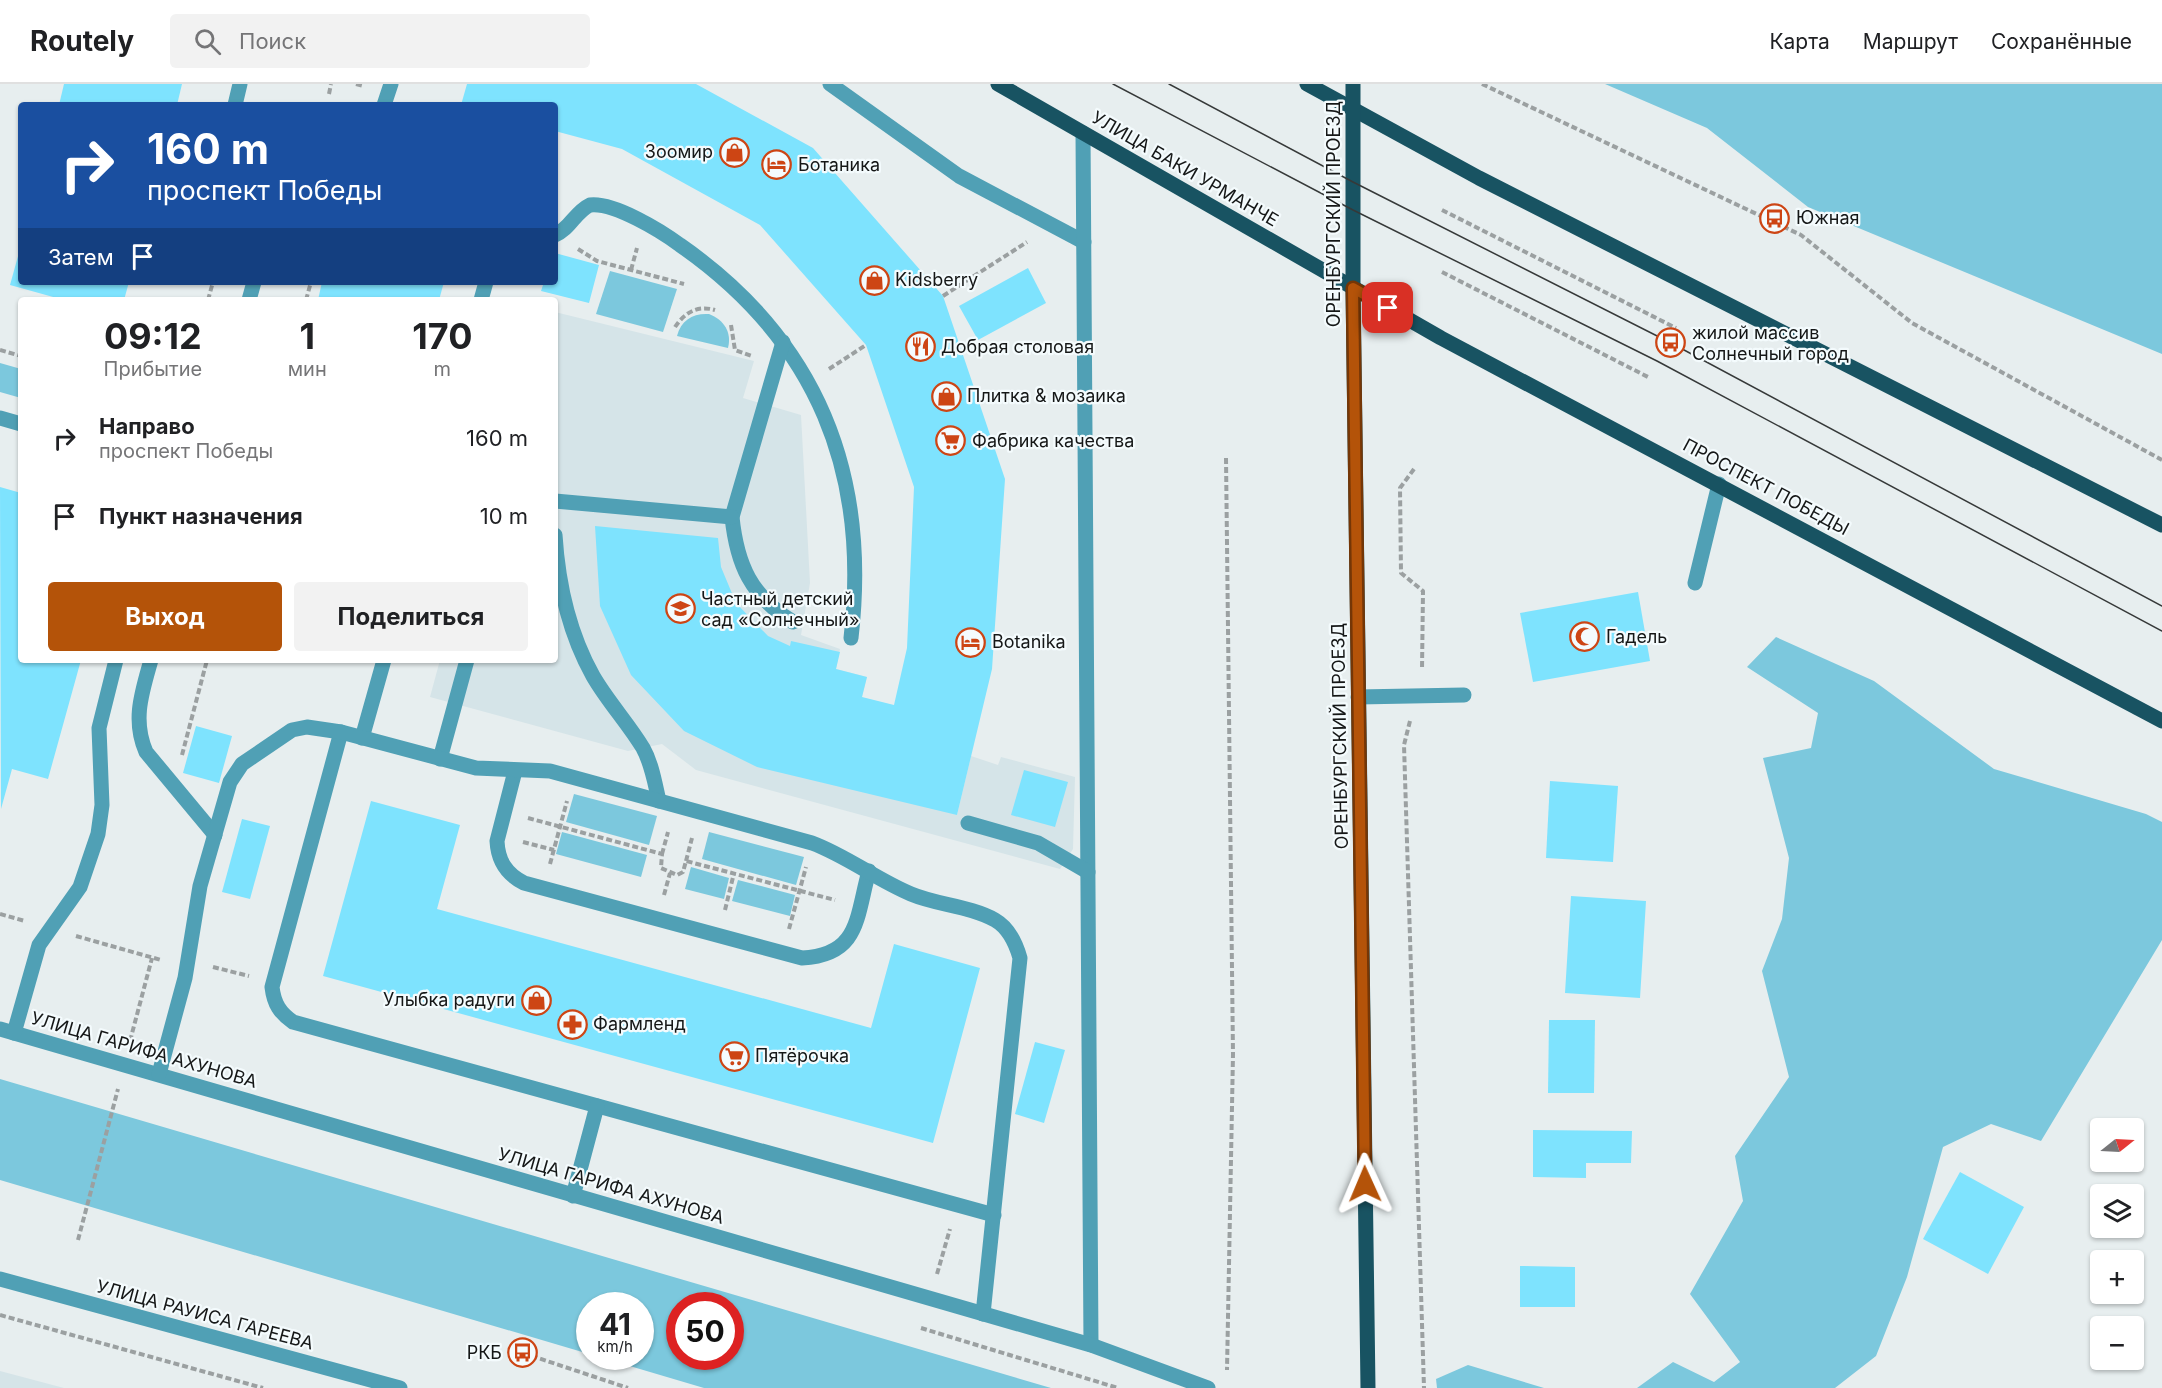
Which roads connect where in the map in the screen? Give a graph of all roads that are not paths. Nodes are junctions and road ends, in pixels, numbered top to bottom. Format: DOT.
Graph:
graph roads {
  1 [pos="240,84"];
  2 [pos="391,84"];
  3 [pos="830,84"];
  4 [pos="998,84"];
  5 [pos="1307,84"];
  6 [pos="1353,84"];
  7 [pos="236,102"];
  8 [pos="385,102"];
  9 [pos="1354,108"];
  10 [pos="1083,133"];
  11 [pos="558,234"];
  12 [pos="1084,242"];
  13 [pos="1353,288"];
  14 [pos="783,342"];
  15 [pos="0,418"];
  16 [pos="18,423"];
  17 [pos="1719,484"];
  18 [pos="558,501"];
  19 [pos="732,517"];
  20 [pos="2162,525"];
  21 [pos="558,565"];
  22 [pos="1695,583"];
  23 [pos="793,622"];
  24 [pos="851,638"];
  25 [pos="115,663"];
  26 [pos="150,663"];
  27 [pos="383,663"];
  28 [pos="466,663"];
  29 [pos="1464,695"];
  30 [pos="1358,697"];
  31 [pos="2162,721"];
  32 [pos="341,732"];
  33 [pos="362,738"];
  34 [pos="440,759"];
  35 [pos="515,771"];
  36 [pos="659,801"];
  37 [pos="968,823"];
  38 [pos="215,835"];
  39 [pos="868,871"];
  40 [pos="1088,872"];
  41 [pos="7,1031"];
  42 [pos="159,1074"];
  43 [pos="597,1106"];
  44 [pos="573,1196"];
  45 [pos="994,1215"];
  46 [pos="0,1279"];
  47 [pos="983,1314"];
  48 [pos="1091,1345"];
  49 [pos="400,1388"];
  50 [pos="1208,1388"];
  51 [pos="1368,1388"];
  1 -- 7 [label="street"];
  2 -- 8 [label="street"];
  3 -- 12 [label="street"];
  4 -- 10 [label="main road, УЛИЦА БАКИ УРМАНЧЕ"];
  5 -- 9 [label="main road"];
  6 -- 9 [label="main road, ОРЕНБУРГСКИЙ ПРОЕЗД"];
  9 -- 13 [label="main road, ОРЕНБУРГСКИЙ ПРОЕЗД"];
  9 -- 20 [label="main road"];
  10 -- 12 [label="street"];
  10 -- 13 [label="main road, УЛИЦА БАКИ УРМАНЧЕ"];
  11 -- 14 [label="street"];
  12 -- 40 [label="street"];
  13 -- 17 [label="main road, ПРОСПЕКТ ПОБЕДЫ"];
  13 -- 30 [label="main road, ОРЕНБУРГСКИЙ ПРОЕЗД"];
  14 -- 19 [label="street"];
  14 -- 24 [label="street"];
  15 -- 16 [label="street"];
  17 -- 22 [label="street"];
  17 -- 31 [label="main road, ПРОСПЕКТ ПОБЕДЫ"];
  18 -- 19 [label="street"];
  19 -- 23 [label="street"];
  21 -- 36 [label="street"];
  25 -- 41 [label="street"];
  26 -- 38 [label="street"];
  27 -- 33 [label="street"];
  28 -- 34 [label="street"];
  29 -- 30 [label="street"];
  30 -- 51 [label="main road, ОРЕНБУРГСКИЙ ПРОЕЗД"];
  32 -- 33 [label="street"];
  32 -- 38 [label="street"];
  32 -- 43 [label="street"];
  33 -- 34 [label="street"];
  34 -- 35 [label="street"];
  35 -- 36 [label="street"];
  35 -- 39 [label="street"];
  36 -- 39 [label="street"];
  37 -- 40 [label="street"];
  38 -- 42 [label="street"];
  39 -- 45 [label="street"];
  40 -- 48 [label="street"];
  41 -- 42 [label="street, УЛИЦА ГАРИФА АХУНОВА"];
  42 -- 44 [label="street, УЛИЦА ГАРИФА АХУНОВА"];
  43 -- 44 [label="street"];
  43 -- 45 [label="street"];
  44 -- 47 [label="street, УЛИЦА ГАРИФА АХУНОВА"];
  45 -- 47 [label="street"];
  46 -- 49 [label="street, УЛИЦА РАУИСА ГАРЕЕВА"];
  47 -- 48 [label="street, УЛИЦА ГАРИФА АХУНОВА"];
  48 -- 50 [label="street, УЛИЦА ГАРИФА АХУНОВА"];
}
